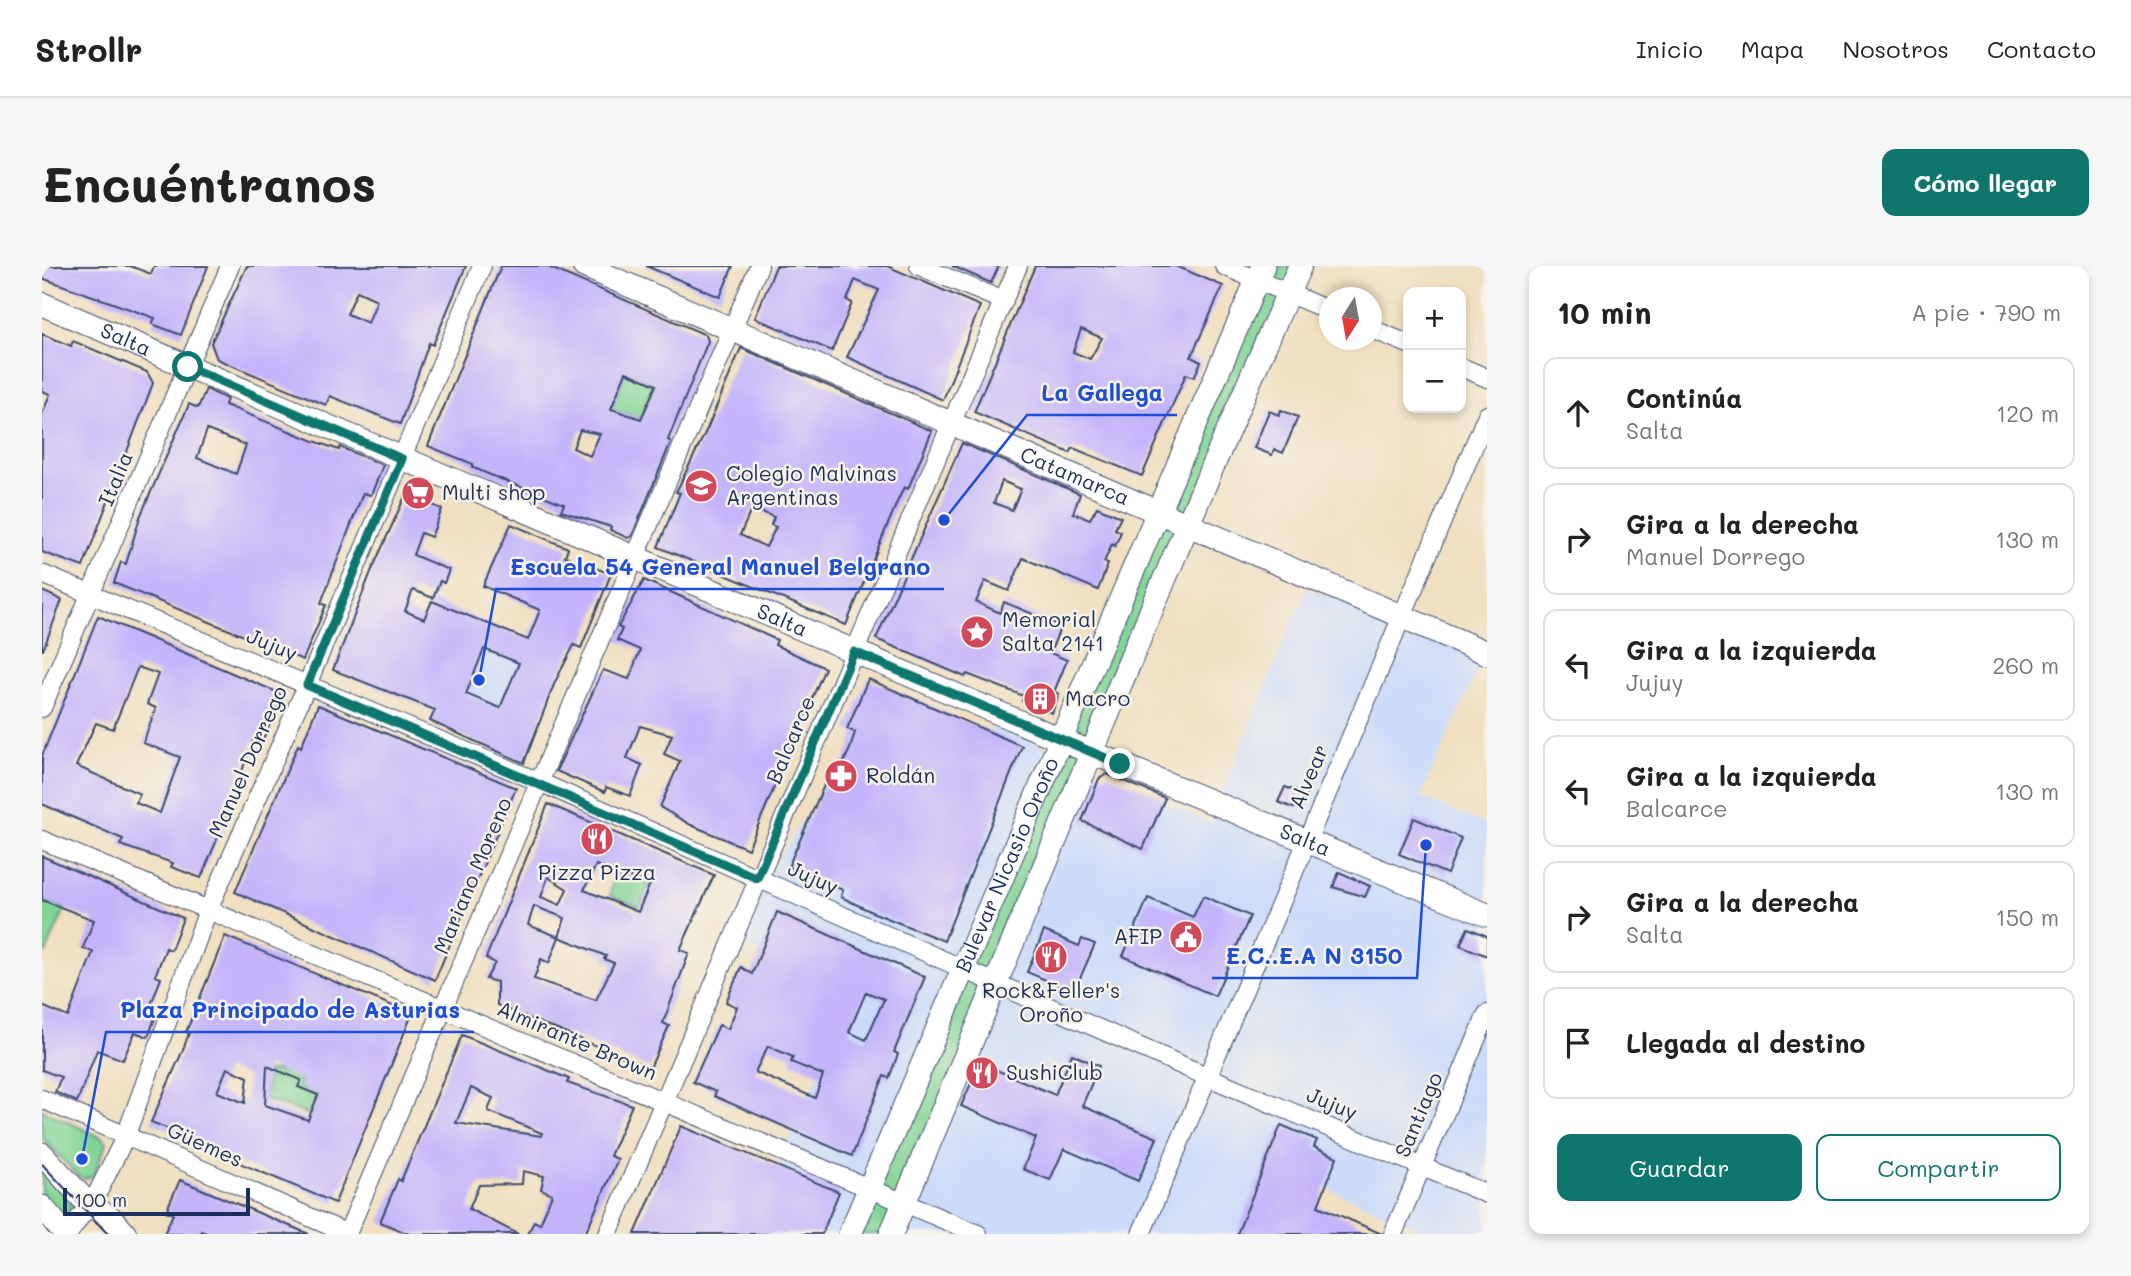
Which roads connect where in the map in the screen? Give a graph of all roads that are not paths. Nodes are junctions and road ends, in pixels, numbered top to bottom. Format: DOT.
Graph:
graph roads {
  1 [pos="230,266"];
  2 [pos="482,266"];
  3 [pos="584,266"];
  4 [pos="759,266"];
  5 [pos="919,266"];
  6 [pos="1018,266"];
  7 [pos="1224,266"];
  8 [pos="1300,266"];
  9 [pos="1260,273"];
  10 [pos="1288,294"];
  11 [pos="1004,301"];
  12 [pos="42,304"];
  13 [pos="1319,308"];
  14 [pos="732,330"];
  15 [pos="1382,334"];
  16 [pos="1403,343"];
  17 [pos="188,367"];
  18 [pos="1466,368"];
  19 [pos="1487,377"];
  20 [pos="1487,415"];
  21 [pos="952,425"];
  22 [pos="402,459"];
  23 [pos="1156,513"];
  24 [pos="1186,525"];
  25 [pos="636,560"];
  26 [pos="42,574"];
  27 [pos="92,594"];
  28 [pos="1401,617"];
  29 [pos="854,652"];
  30 [pos="1487,653"];
  31 [pos="307,685"];
  32 [pos="42,708"];
  33 [pos="1062,740"];
  34 [pos="1094,753"];
  35 [pos="537,781"];
  36 [pos="42,840"];
  37 [pos="1306,840"];
  38 [pos="757,878"];
  39 [pos="208,910"];
  40 [pos="1487,915"];
  41 [pos="962,969"];
  42 [pos="997,984"];
  43 [pos="443,1009"];
  44 [pos="1487,1014"];
  45 [pos="1206,1076"];
  46 [pos="42,1099"];
  47 [pos="663,1102"];
  48 [pos="126,1135"];
  49 [pos="42,1154"];
  50 [pos="1422,1166"];
  51 [pos="870,1188"];
  52 [pos="1487,1194"];
  53 [pos="904,1203"];
  54 [pos="89,1205"];
  55 [pos="42,1207"];
  56 [pos="66,1234"];
  57 [pos="109,1234"];
  58 [pos="125,1234"];
  59 [pos="347,1234"];
  60 [pos="608,1234"];
  61 [pos="850,1234"];
  62 [pos="891,1234"];
  63 [pos="978,1234"];
  64 [pos="1141,1234"];
  65 [pos="1393,1234"];
  1 -- 17 [label="street, Italia"];
  2 -- 22 [label="street, Manuel Dorrego"];
  3 -- 14 [label="main road, Catamarca"];
  4 -- 14 [label="street, Mariano Moreno"];
  5 -- 11 [label="street"];
  6 -- 11 [label="street, Balcarce"];
  7 -- 9 [label="street"];
  8 -- 10 [label="main road, Bulevar Nicasio Oroño"];
  9 -- 10 [label="street"];
  9 -- 23 [label="main road, Bulevar Nicasio Oroño"];
  10 -- 13 [label="street"];
  10 -- 24 [label="main road, Bulevar Nicasio Oroño"];
  11 -- 21 [label="street, Balcarce"];
  12 -- 17 [label="main road, Salta"];
  14 -- 21 [label="main road, Catamarca"];
  14 -- 25 [label="street, Mariano Moreno"];
  15 -- 16 [label="street"];
  17 -- 22 [label="main road, Salta"];
  17 -- 27 [label="street, Italia"];
  18 -- 19 [label="street"];
  20 -- 28 [label="street, Alvear"];
  21 -- 23 [label="main road, Catamarca"];
  21 -- 29 [label="street, Balcarce"];
  22 -- 25 [label="main road, Salta"];
  22 -- 31 [label="street, Manuel Dorrego"];
  23 -- 24 [label="main road, Catamarca"];
  23 -- 33 [label="main road, Bulevar Nicasio Oroño"];
  24 -- 28 [label="main road, Catamarca"];
  24 -- 34 [label="main road, Bulevar Nicasio Oroño"];
  25 -- 29 [label="main road, Salta"];
  25 -- 35 [label="street, Mariano Moreno"];
  26 -- 27 [label="street, Jujuy"];
  27 -- 31 [label="street, Jujuy"];
  27 -- 32 [label="street, Italia"];
  28 -- 30 [label="main road, Catamarca"];
  28 -- 37 [label="street, Alvear"];
  29 -- 33 [label="main road, Salta"];
  29 -- 38 [label="street, Balcarce"];
  31 -- 35 [label="street, Jujuy"];
  31 -- 39 [label="street, Manuel Dorrego"];
  33 -- 34 [label="main road, Salta"];
  33 -- 41 [label="main road, Bulevar Nicasio Oroño"];
  34 -- 37 [label="main road, Salta"];
  34 -- 42 [label="main road, Bulevar Nicasio Oroño"];
  35 -- 38 [label="street, Jujuy"];
  35 -- 43 [label="street, Mariano Moreno"];
  36 -- 39 [label="street, Almirante Brown"];
  37 -- 40 [label="main road, Salta"];
  37 -- 45 [label="street, Alvear"];
  38 -- 41 [label="street, Jujuy"];
  38 -- 47 [label="street, Balcarce"];
  39 -- 43 [label="street, Almirante Brown"];
  39 -- 48 [label="street, Manuel Dorrego"];
  41 -- 42 [label="street, Jujuy"];
  41 -- 51 [label="main road, Bulevar Nicasio Oroño"];
  42 -- 45 [label="street, Jujuy"];
  42 -- 53 [label="main road, Bulevar Nicasio Oroño"];
  43 -- 47 [label="street, Almirante Brown"];
  43 -- 59 [label="street, Mariano Moreno"];
  44 -- 50 [label="street, Santiago"];
  45 -- 50 [label="street, Jujuy"];
  45 -- 64 [label="street, Alvear"];
  46 -- 48 [label="street, Güemes"];
  47 -- 51 [label="street, Almirante Brown"];
  47 -- 60 [label="street, Balcarce"];
  48 -- 54 [label="street, Manuel Dorrego"];
  48 -- 59 [label="street, Güemes"];
  49 -- 54 [label="main road"];
  50 -- 52 [label="street, Jujuy"];
  50 -- 65 [label="street, Santiago"];
  51 -- 53 [label="street, Almirante Brown"];
  51 -- 61 [label="main road, Bulevar Nicasio Oroño"];
  53 -- 62 [label="main road, Bulevar Nicasio Oroño"];
  53 -- 63 [label="street, Almirante Brown"];
  54 -- 56 [label="street, Manuel Dorrego"];
  54 -- 57 [label="main road"];
  54 -- 58 [label="main road"];
  55 -- 56 [label="main road"];
}
